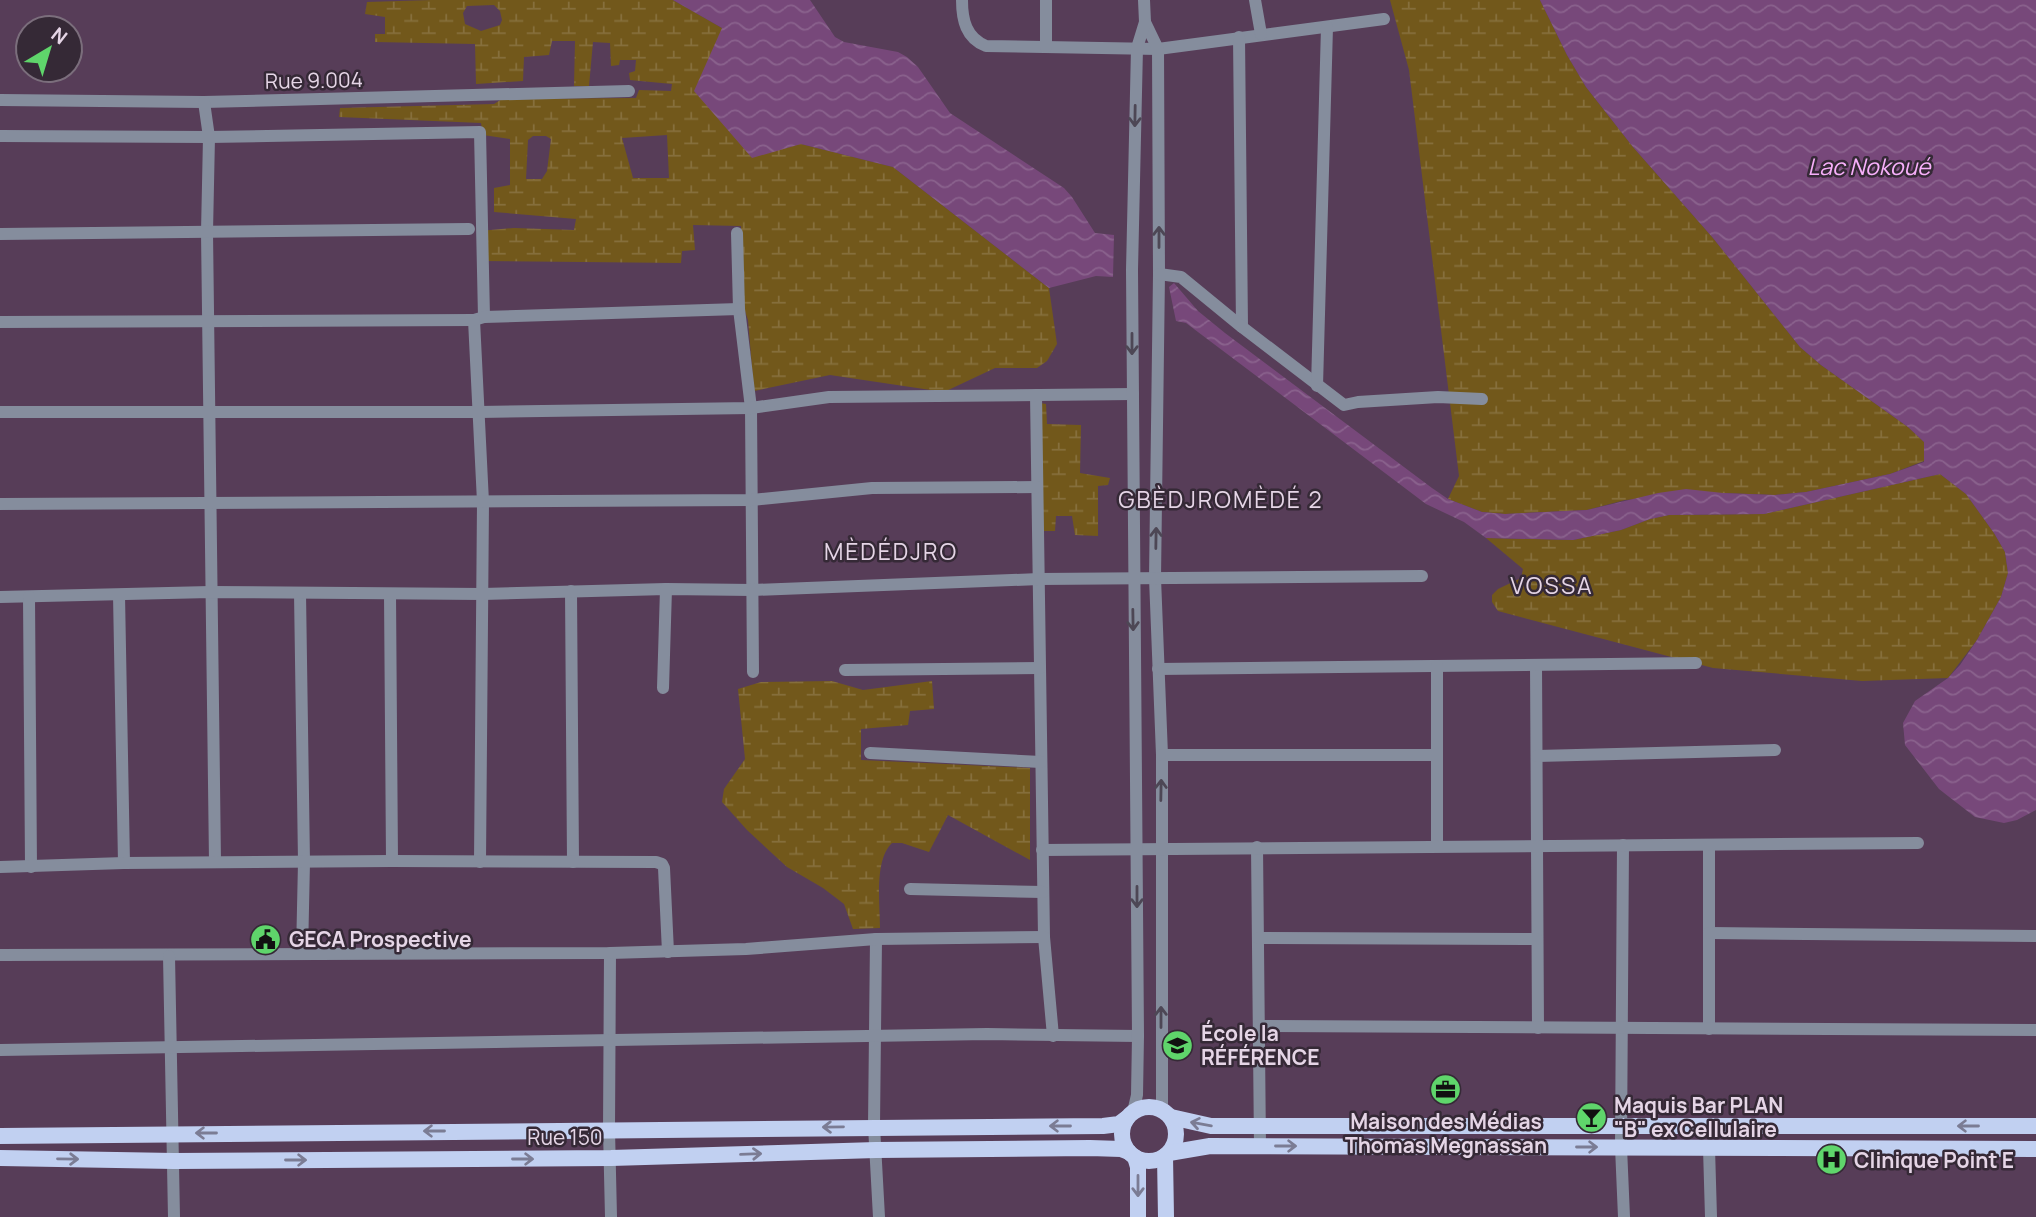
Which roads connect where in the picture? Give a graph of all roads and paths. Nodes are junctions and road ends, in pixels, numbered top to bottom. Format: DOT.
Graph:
graph roads {
  1 [pos="962,0"];
  2 [pos="1046,0"];
  3 [pos="1144,0"];
  4 [pos="1255,0"];
  5 [pos="1384,19"];
  6 [pos="1144,22"];
  7 [pos="1327,27"];
  8 [pos="1261,34"];
  9 [pos="1239,37"];
  10 [pos="1046,47"];
  11 [pos="1137,48"];
  12 [pos="1158,49"];
  13 [pos="629,91"];
  14 [pos="0,100"];
  15 [pos="204,102"];
  16 [pos="0,136"];
  17 [pos="209,137"];
  18 [pos="469,229"];
  19 [pos="207,232"];
  20 [pos="737,233"];
  21 [pos="0,234"];
  22 [pos="1159,274"];
  23 [pos="739,309"];
  24 [pos="479,318"];
  25 [pos="0,322"];
  26 [pos="208,322"];
  27 [pos="1242,327"];
  28 [pos="1317,386"];
  29 [pos="1133,394"];
  30 [pos="1036,395"];
  31 [pos="1482,399"];
  32 [pos="751,408"];
  33 [pos="208,411"];
  34 [pos="0,412"];
  35 [pos="479,412"];
  36 [pos="1037,487"];
  37 [pos="752,500"];
  38 [pos="483,502"];
  39 [pos="0,504"];
  40 [pos="209,504"];
  41 [pos="1422,576"];
  42 [pos="1133,578"];
  43 [pos="1156,578"];
  44 [pos="1038,579"];
  45 [pos="666,589"];
  46 [pos="754,590"];
  47 [pos="210,592"];
  48 [pos="571,592"];
  49 [pos="300,593"];
  50 [pos="390,594"];
  51 [pos="483,594"];
  52 [pos="119,595"];
  53 [pos="0,597"];
  54 [pos="29,597"];
  55 [pos="1696,663"];
  56 [pos="1536,665"];
  57 [pos="1437,666"];
  58 [pos="1040,668"];
  59 [pos="1158,669"];
  60 [pos="845,670"];
  61 [pos="753,672"];
  62 [pos="663,688"];
  63 [pos="1775,750"];
  64 [pos="870,753"];
  65 [pos="1162,755"];
  66 [pos="1437,755"];
  67 [pos="1537,756"];
  68 [pos="1041,762"];
  69 [pos="1918,843"];
  70 [pos="1623,845"];
  71 [pos="1709,845"];
  72 [pos="1437,846"];
  73 [pos="1537,846"];
  74 [pos="1257,847"];
  75 [pos="1160,848"];
  76 [pos="1042,849"];
  77 [pos="1137,849"];
  78 [pos="392,860"];
  79 [pos="215,862"];
  80 [pos="304,862"];
  81 [pos="480,862"];
  82 [pos="573,862"];
  83 [pos="124,863"];
  84 [pos="0,867"];
  85 [pos="31,867"];
  86 [pos="910,889"];
  87 [pos="1043,892"];
  88 [pos="1709,933"];
  89 [pos="2036,936"];
  90 [pos="1044,937"];
  91 [pos="1258,938"];
  92 [pos="876,939"];
  93 [pos="1537,939"];
  94 [pos="668,952"];
  95 [pos="610,953"];
  96 [pos="302,954"];
  97 [pos="0,955"];
  98 [pos="169,956"];
  99 [pos="1259,1026"];
  100 [pos="1538,1028"];
  101 [pos="1622,1028"];
  102 [pos="1709,1029"];
  103 [pos="2036,1030"];
  104 [pos="876,1035"];
  105 [pos="1053,1036"];
  106 [pos="1138,1036"];
  107 [pos="611,1039"];
  108 [pos="172,1048"];
  109 [pos="0,1050"];
  110 [pos="1166,1113"];
  111 [pos="1130,1115"];
  112 [pos="874,1126"];
  113 [pos="1260,1126"];
  114 [pos="1622,1126"];
  115 [pos="1828,1126"];
  116 [pos="2036,1126"];
  117 [pos="609,1130"];
  118 [pos="172,1133"];
  119 [pos="0,1136"];
  120 [pos="1260,1146"];
  121 [pos="1621,1147"];
  122 [pos="1709,1148"];
  123 [pos="1829,1148"];
  124 [pos="2036,1149"];
  125 [pos="876,1150"];
  126 [pos="1132,1154"];
  127 [pos="1167,1154"];
  128 [pos="0,1158"];
  129 [pos="611,1158"];
  130 [pos="174,1161"];
  131 [pos="174,1217"];
  132 [pos="611,1217"];
  133 [pos="879,1217"];
  134 [pos="1138,1217"];
  135 [pos="1166,1217"];
  136 [pos="1623,1217"];
  137 [pos="1710,1217"];
  1 -- 10 [label="street"];
  2 -- 10 [label="street"];
  3 -- 6 [label="street"];
  4 -- 8 [label="street"];
  5 -- 7 [label="street"];
  6 -- 11 [label="street"];
  6 -- 12 [label="street"];
  7 -- 8 [label="street"];
  7 -- 28 [label="street"];
  8 -- 9 [label="street"];
  9 -- 12 [label="street"];
  9 -- 27 [label="street"];
  10 -- 11 [label="street"];
  11 -- 12 [label="street"];
  11 -- 29 [label="street, one-way"];
  22 -- 12 [label="street, one-way"];
  13 -- 15 [label="street, Rue 9.004"];
  14 -- 15 [label="street, Rue 9.004"];
  15 -- 17 [label="street"];
  16 -- 17 [label="street"];
  17 -- 19 [label="street"];
  17 -- 24 [label="street"];
  18 -- 19 [label="street"];
  19 -- 21 [label="street"];
  19 -- 26 [label="street"];
  20 -- 23 [label="street"];
  22 -- 27 [label="street"];
  43 -- 22 [label="street, one-way"];
  23 -- 24 [label="street"];
  23 -- 32 [label="street"];
  24 -- 26 [label="street"];
  24 -- 35 [label="street"];
  25 -- 26 [label="street"];
  26 -- 33 [label="street"];
  27 -- 28 [label="street"];
  28 -- 31 [label="street"];
  29 -- 30 [label="street"];
  29 -- 42 [label="street"];
  30 -- 32 [label="street"];
  30 -- 36 [label="street"];
  32 -- 35 [label="street"];
  32 -- 37 [label="street"];
  33 -- 34 [label="street"];
  33 -- 35 [label="street"];
  33 -- 40 [label="street"];
  35 -- 38 [label="street"];
  36 -- 37 [label="street"];
  36 -- 44 [label="street"];
  37 -- 38 [label="street"];
  37 -- 46 [label="street"];
  38 -- 40 [label="street"];
  38 -- 51 [label="street"];
  39 -- 40 [label="street"];
  40 -- 47 [label="street"];
  41 -- 43 [label="street"];
  42 -- 43 [label="street"];
  42 -- 44 [label="street"];
  42 -- 77 [label="street, one-way"];
  43 -- 59 [label="street"];
  44 -- 46 [label="street"];
  44 -- 58 [label="street"];
  45 -- 46 [label="street"];
  45 -- 48 [label="street"];
  45 -- 62 [label="street"];
  46 -- 61 [label="street"];
  47 -- 49 [label="street"];
  47 -- 52 [label="street"];
  47 -- 79 [label="street"];
  48 -- 51 [label="street"];
  48 -- 82 [label="street"];
  49 -- 50 [label="street"];
  49 -- 80 [label="street"];
  50 -- 51 [label="street"];
  50 -- 78 [label="street"];
  51 -- 81 [label="street"];
  52 -- 54 [label="street"];
  52 -- 83 [label="street"];
  53 -- 54 [label="street"];
  54 -- 85 [label="street"];
  55 -- 56 [label="street"];
  56 -- 57 [label="street"];
  56 -- 67 [label="street"];
  57 -- 59 [label="street"];
  57 -- 66 [label="street"];
  58 -- 60 [label="street"];
  58 -- 68 [label="street"];
  59 -- 65 [label="street"];
  63 -- 67 [label="street"];
  64 -- 68 [label="street"];
  65 -- 66 [label="street"];
  75 -- 65 [label="street, one-way"];
  66 -- 72 [label="street"];
  67 -- 73 [label="street"];
  68 -- 76 [label="street"];
  69 -- 71 [label="street"];
  70 -- 71 [label="street"];
  70 -- 73 [label="street"];
  70 -- 101 [label="street"];
  71 -- 88 [label="street"];
  72 -- 73 [label="street"];
  72 -- 74 [label="street"];
  73 -- 93 [label="street"];
  74 -- 75 [label="street"];
  74 -- 91 [label="street"];
  75 -- 77 [label="street"];
  110 -- 75 [label="street, one-way"];
  76 -- 77 [label="street"];
  76 -- 87 [label="street"];
  77 -- 106 [label="street, one-way"];
  78 -- 80 [label="street"];
  78 -- 81 [label="street"];
  79 -- 80 [label="street"];
  79 -- 83 [label="street"];
  80 -- 96 [label="street"];
  81 -- 82 [label="street"];
  82 -- 94 [label="street"];
  83 -- 85 [label="street"];
  84 -- 85 [label="street"];
  86 -- 87 [label="street"];
  87 -- 90 [label="street"];
  88 -- 89 [label="street"];
  88 -- 102 [label="street"];
  90 -- 92 [label="street"];
  90 -- 105 [label="street"];
  91 -- 93 [label="street"];
  91 -- 99 [label="street"];
  92 -- 94 [label="street"];
  92 -- 104 [label="street"];
  93 -- 100 [label="street"];
  94 -- 95 [label="street"];
  95 -- 96 [label="street"];
  95 -- 107 [label="street"];
  96 -- 98 [label="street"];
  97 -- 98 [label="street"];
  98 -- 108 [label="street"];
  99 -- 100 [label="street"];
  99 -- 113 [label="street"];
  100 -- 101 [label="street"];
  101 -- 102 [label="street"];
  101 -- 114 [label="street"];
  102 -- 103 [label="street"];
  104 -- 105 [label="street"];
  104 -- 107 [label="street"];
  104 -- 112 [label="street"];
  105 -- 106 [label="street"];
  106 -- 111 [label="street"];
  107 -- 108 [label="street"];
  107 -- 117 [label="street"];
  108 -- 109 [label="street"];
  108 -- 118 [label="street"];
  110 -- 111 [label="main road"];
  113 -- 110 [label="main road, one-way"];
  110 -- 127 [label="main road"];
  111 -- 112 [label="main road, Rue 150, one-way"];
  111 -- 126 [label="main road"];
  112 -- 117 [label="main road, Rue 150, one-way"];
  112 -- 125 [label="street"];
  113 -- 114 [label="main road"];
  113 -- 120 [label="street"];
  114 -- 115 [label="main road"];
  114 -- 121 [label="street"];
  116 -- 115 [label="main road, one-way"];
  115 -- 123 [label="main road"];
  117 -- 118 [label="main road, Rue 150, one-way"];
  117 -- 129 [label="street"];
  118 -- 119 [label="main road, Rue 150"];
  118 -- 130 [label="street"];
  120 -- 121 [label="main road, one-way"];
  120 -- 127 [label="main road"];
  121 -- 122 [label="main road"];
  121 -- 136 [label="street"];
  122 -- 123 [label="main road"];
  122 -- 137 [label="street"];
  123 -- 124 [label="main road"];
  125 -- 126 [label="main road, Rue 150"];
  129 -- 125 [label="main road, Rue 150, one-way"];
  125 -- 133 [label="street"];
  126 -- 127 [label="main road"];
  126 -- 134 [label="main road, one-way"];
  127 -- 135 [label="main road"];
  128 -- 130 [label="main road, Rue 150, one-way"];
  130 -- 129 [label="main road, Rue 150, one-way"];
  129 -- 132 [label="street"];
  130 -- 131 [label="street"];
}
